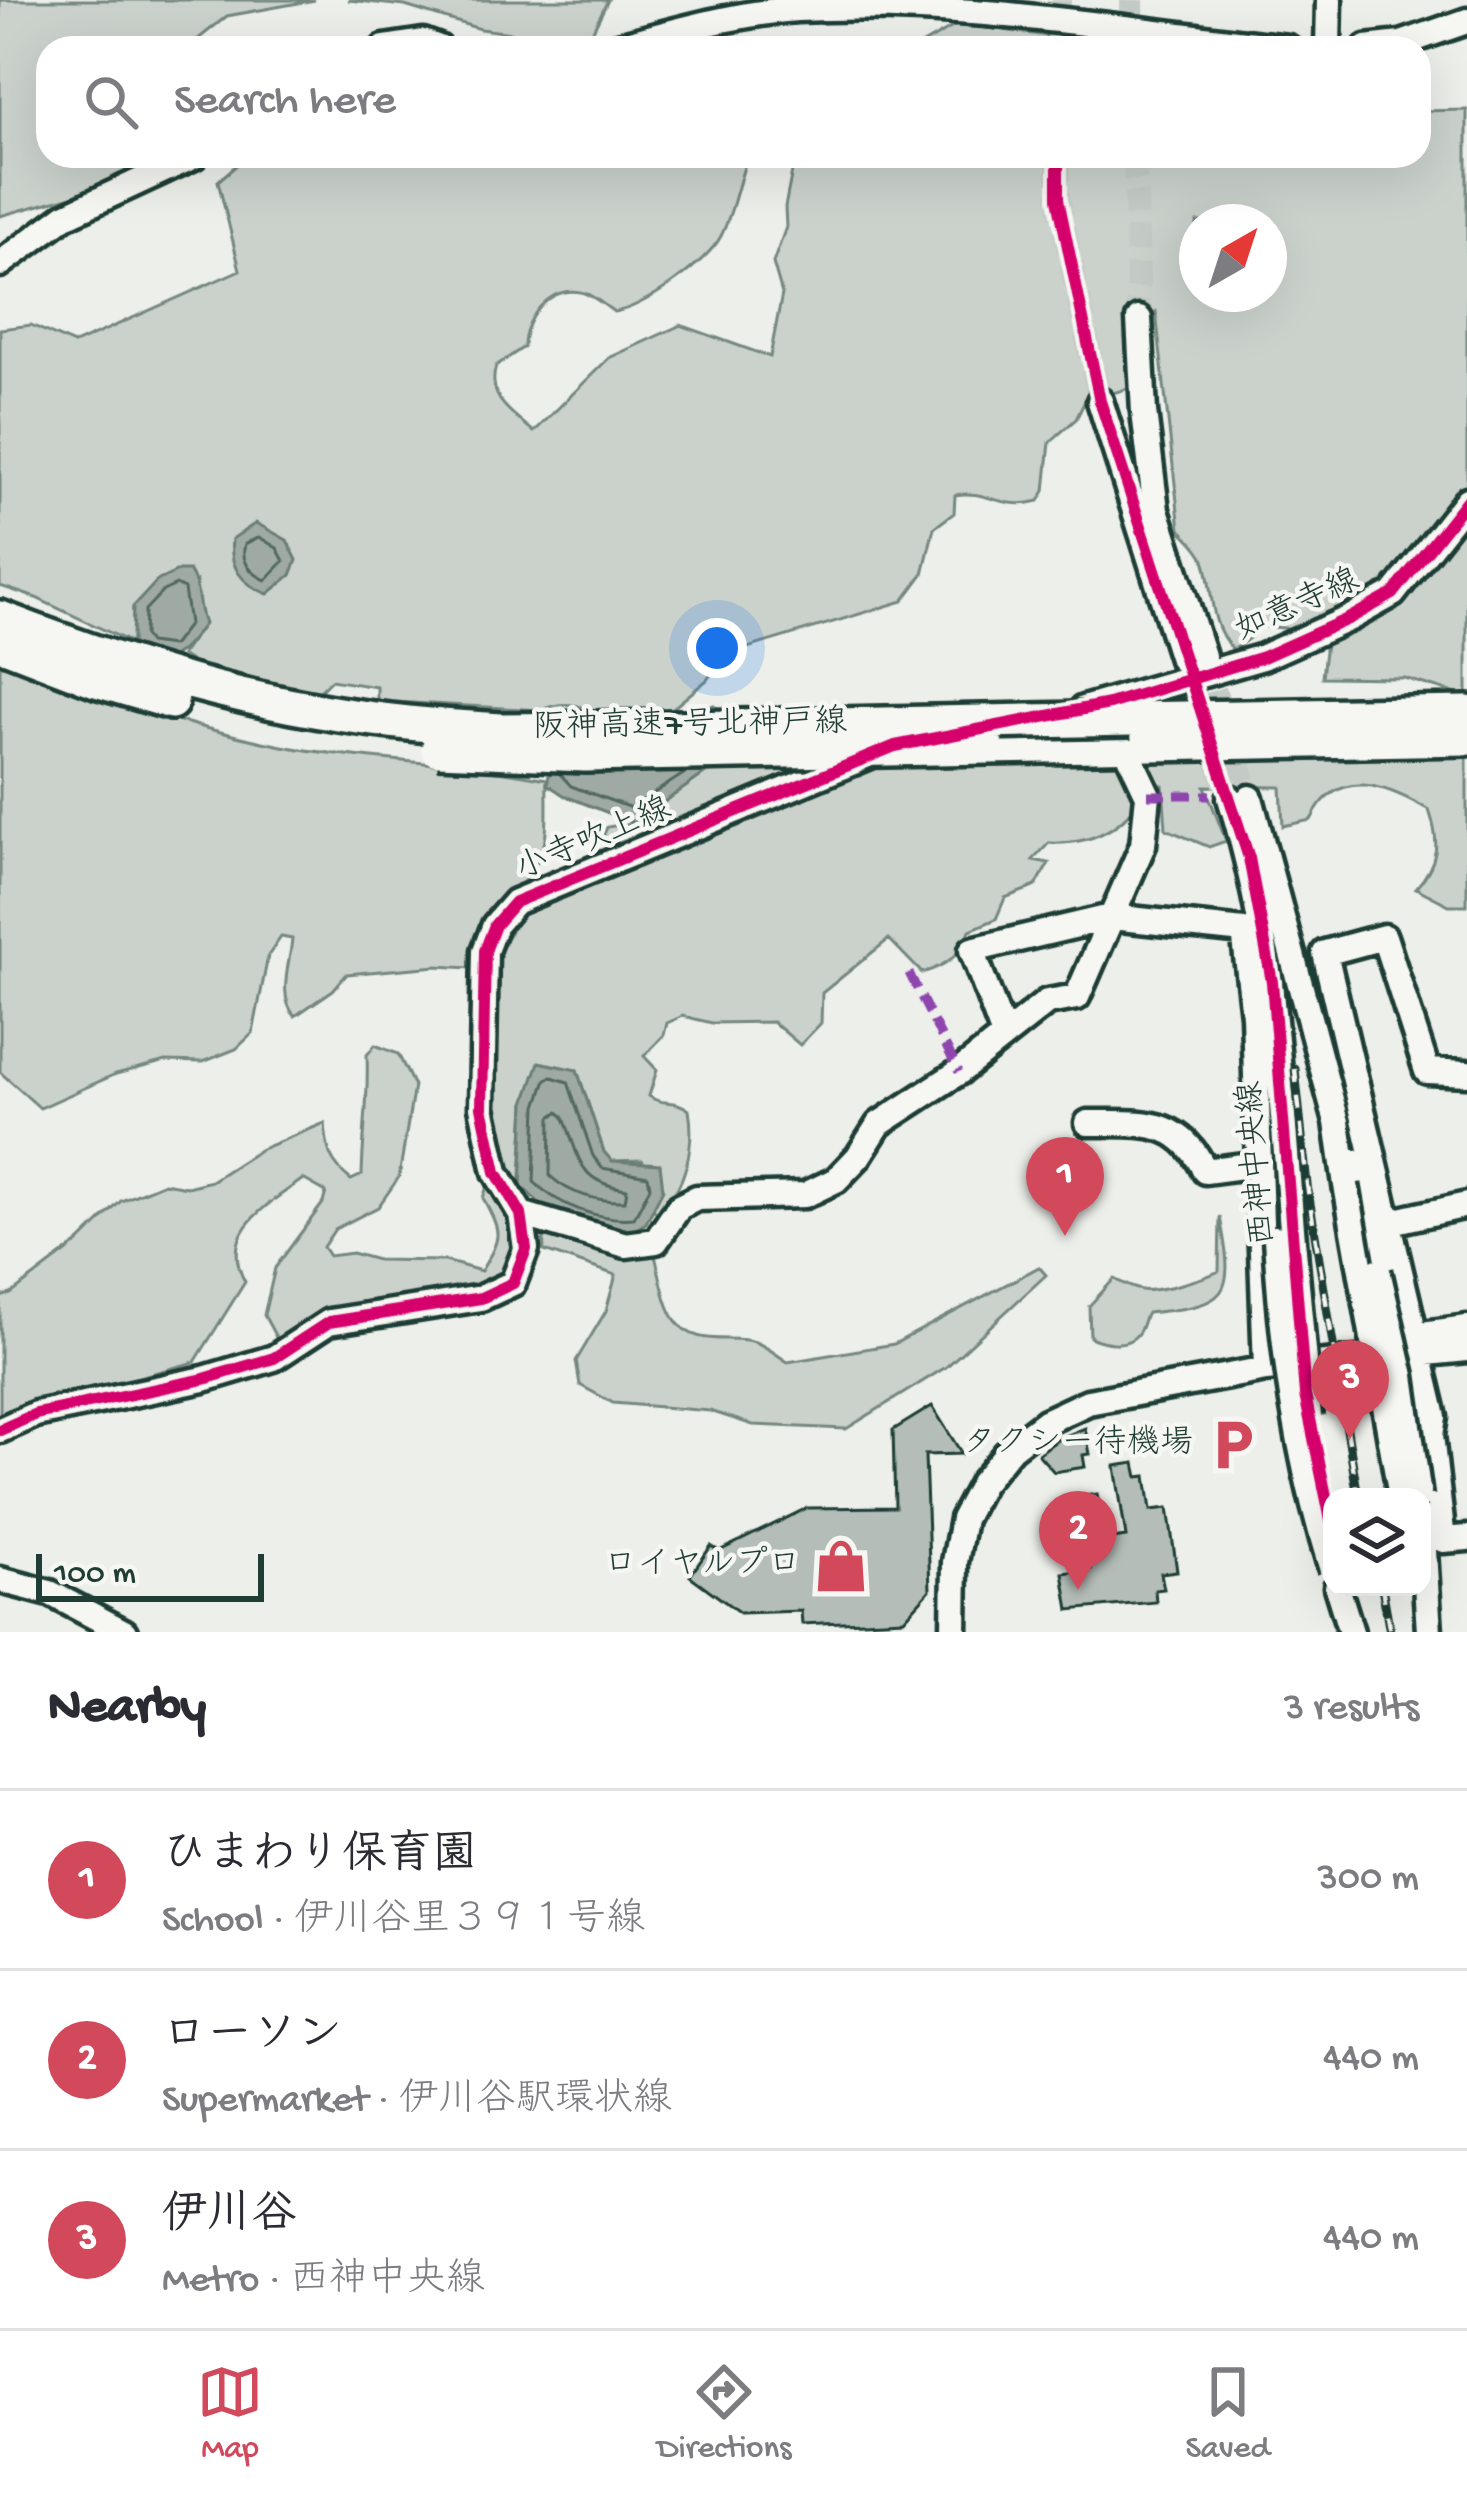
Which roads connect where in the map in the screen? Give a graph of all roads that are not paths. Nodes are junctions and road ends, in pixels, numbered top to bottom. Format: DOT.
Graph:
graph roads {
  1 [pos="1330,0"];
  2 [pos="1467,21"];
  3 [pos="658,36"];
  4 [pos="1181,36"];
  5 [pos="1328,36"];
  6 [pos="1424,36"];
  7 [pos="168,168"];
  8 [pos="0,264"];
  9 [pos="1139,320"];
  10 [pos="1100,401"];
  11 [pos="1467,500"];
  12 [pos="0,618"];
  13 [pos="0,643"];
  14 [pos="1120,711"];
  15 [pos="1467,713"];
  16 [pos="439,738"];
  17 [pos="1467,738"];
  18 [pos="1131,759"];
  19 [pos="1112,917"];
  20 [pos="1300,975"];
  21 [pos="1003,1034"];
  22 [pos="1467,1073"];
  23 [pos="1088,1123"];
  24 [pos="1258,1164"];
  25 [pos="1467,1205"];
  26 [pos="521,1214"];
  27 [pos="1391,1222"];
  28 [pos="1285,1245"];
  29 [pos="1467,1328"];
  30 [pos="1467,1348"];
  31 [pos="1419,1354"];
  32 [pos="1266,1369"];
  33 [pos="0,1430"];
  34 [pos="1325,1488"];
  35 [pos="1399,1488"];
  36 [pos="1418,1488"];
  37 [pos="1439,1534"];
  38 [pos="1323,1537"];
  39 [pos="1441,1573"];
  40 [pos="0,1580"];
  41 [pos="1342,1596"];
  42 [pos="1345,1596"];
  43 [pos="1414,1596"];
  44 [pos="124,1632"];
  45 [pos="954,1632"];
  46 [pos="1351,1632"];
  47 [pos="1362,1632"];
  48 [pos="1419,1632"];
  49 [pos="1430,1632"];
  1 -- 5 [label="street"];
  2 -- 6 [label="street"];
  3 -- 4 [label="street"];
  7 -- 8 [label="street"];
  9 -- 10 [label="street"];
  11 -- 14 [label="street, 如意寺線"];
  12 -- 16 [label="highway, 阪神高速7号北神戸線"];
  13 -- 16 [label="highway, 阪神高速7号北神戸線"];
  14 -- 15 [label="highway, 阪神高速7号北神戸線"];
  14 -- 16 [label="highway, 阪神高速7号北神戸線, bridge"];
  14 -- 26 [label="street, 小寺吹上線"];
  16 -- 17 [label="highway, 阪神高速7号北神戸線, bridge"];
  18 -- 19 [label="street"];
  19 -- 21 [label="street"];
  19 -- 21 [label="street"];
  19 -- 24 [label="street"];
  20 -- 28 [label="street"];
  20 -- 35 [label="street, bridge"];
  20 -- 36 [label="street, bridge"];
  21 -- 26 [label="street"];
  22 -- 27 [label="street"];
  23 -- 24 [label="street"];
  24 -- 32 [label="street"];
  25 -- 27 [label="street"];
  26 -- 33 [label="street"];
  27 -- 29 [label="street"];
  28 -- 34 [label="street, 西神中央線, bridge"];
  28 -- 38 [label="street, bridge"];
  30 -- 31 [label="street"];
  31 -- 32 [label="street"];
  31 -- 37 [label="street"];
  32 -- 45 [label="street"];
  37 -- 39 [label="street"];
  37 -- 49 [label="street"];
  40 -- 44 [label="street"];
  41 -- 46 [label="street"];
  42 -- 47 [label="street"];
  43 -- 48 [label="street"];
}
